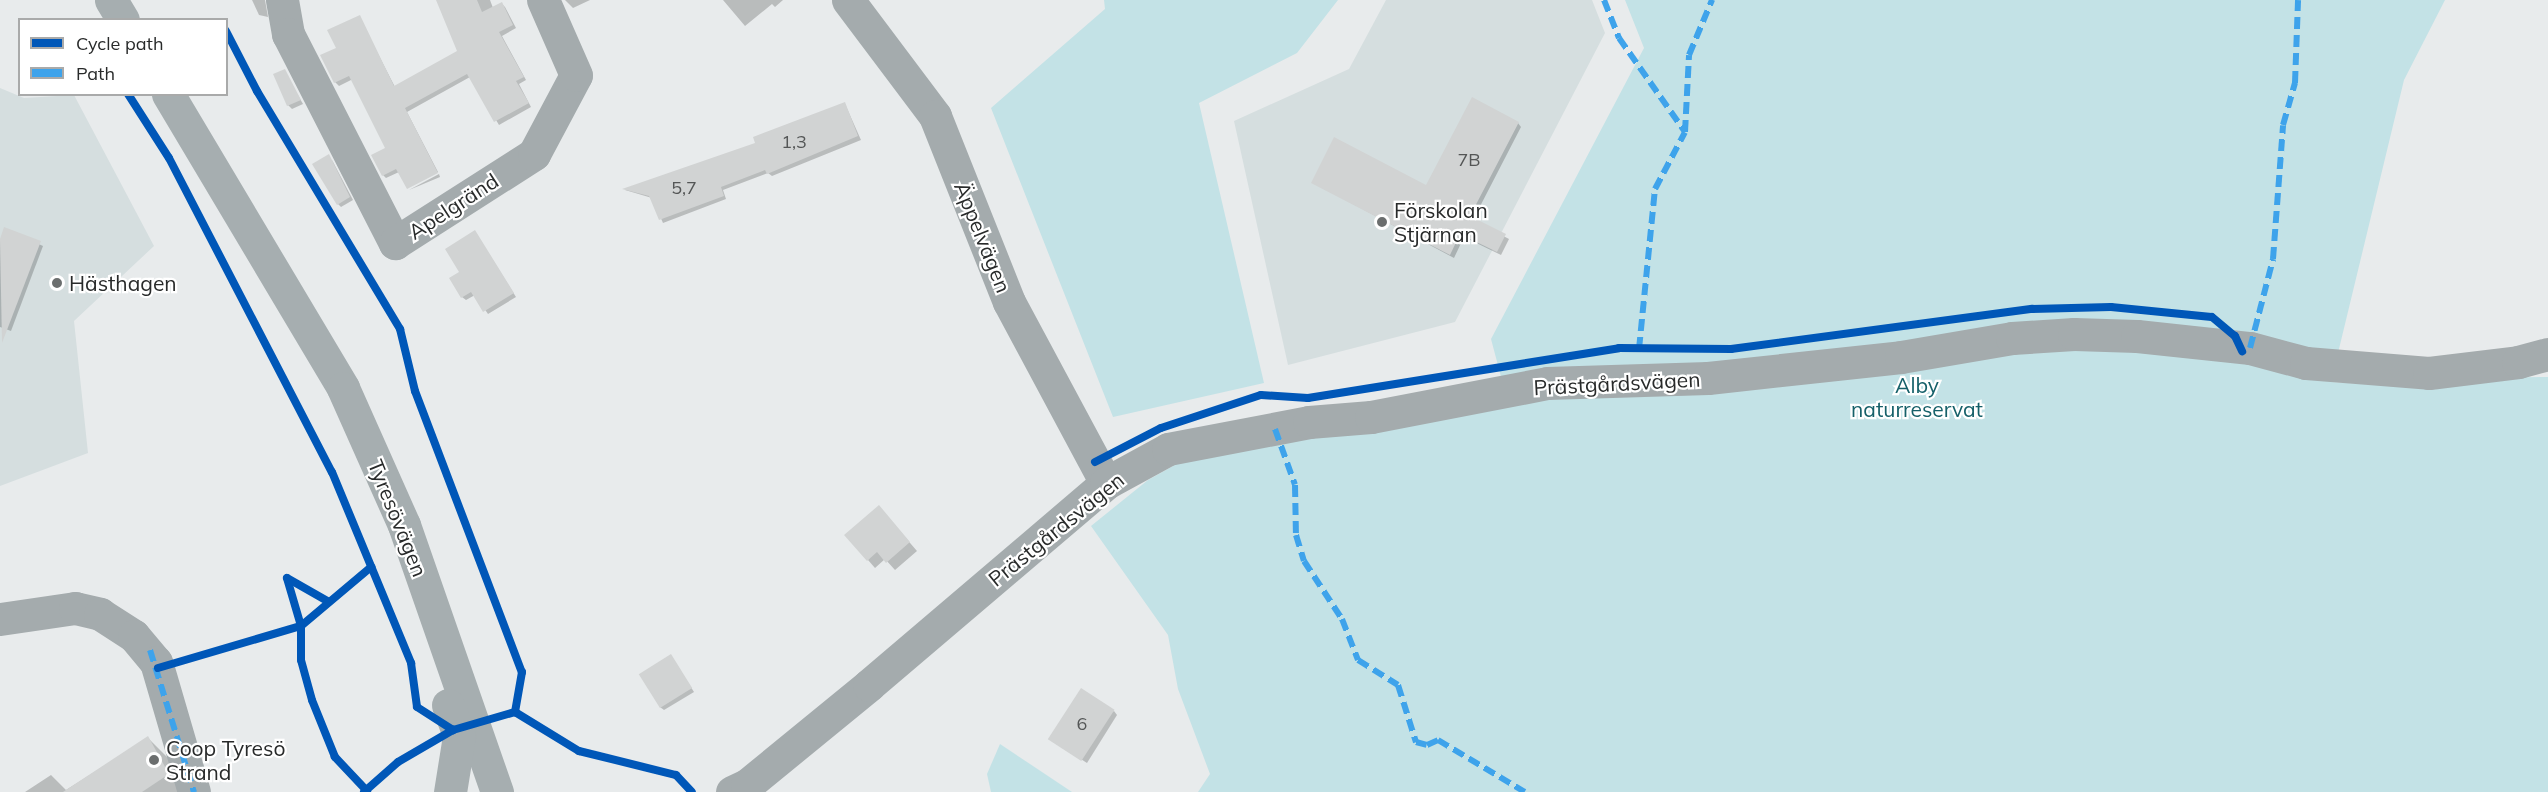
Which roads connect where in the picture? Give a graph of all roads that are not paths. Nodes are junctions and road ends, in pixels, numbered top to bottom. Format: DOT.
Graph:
graph roads {
  1 [pos="111,0"];
  2 [pos="282,0"];
  3 [pos="543,0"];
  4 [pos="848,0"];
  5 [pos="122,18"];
  6 [pos="169,96"];
  7 [pos="268,258"];
  8 [pos="2548,354"];
  9 [pos="1106,483"];
  10 [pos="0,620"];
  11 [pos="194,792"];
  12 [pos="450,792"];
  13 [pos="497,792"];
  14 [pos="732,792"];
  1 -- 5 [label="main road"];
  2 -- 3 [label="street, Apelgränd"];
  4 -- 9 [label="street, Äppelvägen"];
  6 -- 7 [label="main road, Tyresövägen"];
  7 -- 12 [label="main road, Tyresövägen"];
  7 -- 13 [label="main road, Tyresövägen"];
  8 -- 9 [label="street, Prästgårdsvägen"];
  9 -- 14 [label="street, Prästgårdsvägen"];
  10 -- 11 [label="street"];
}
